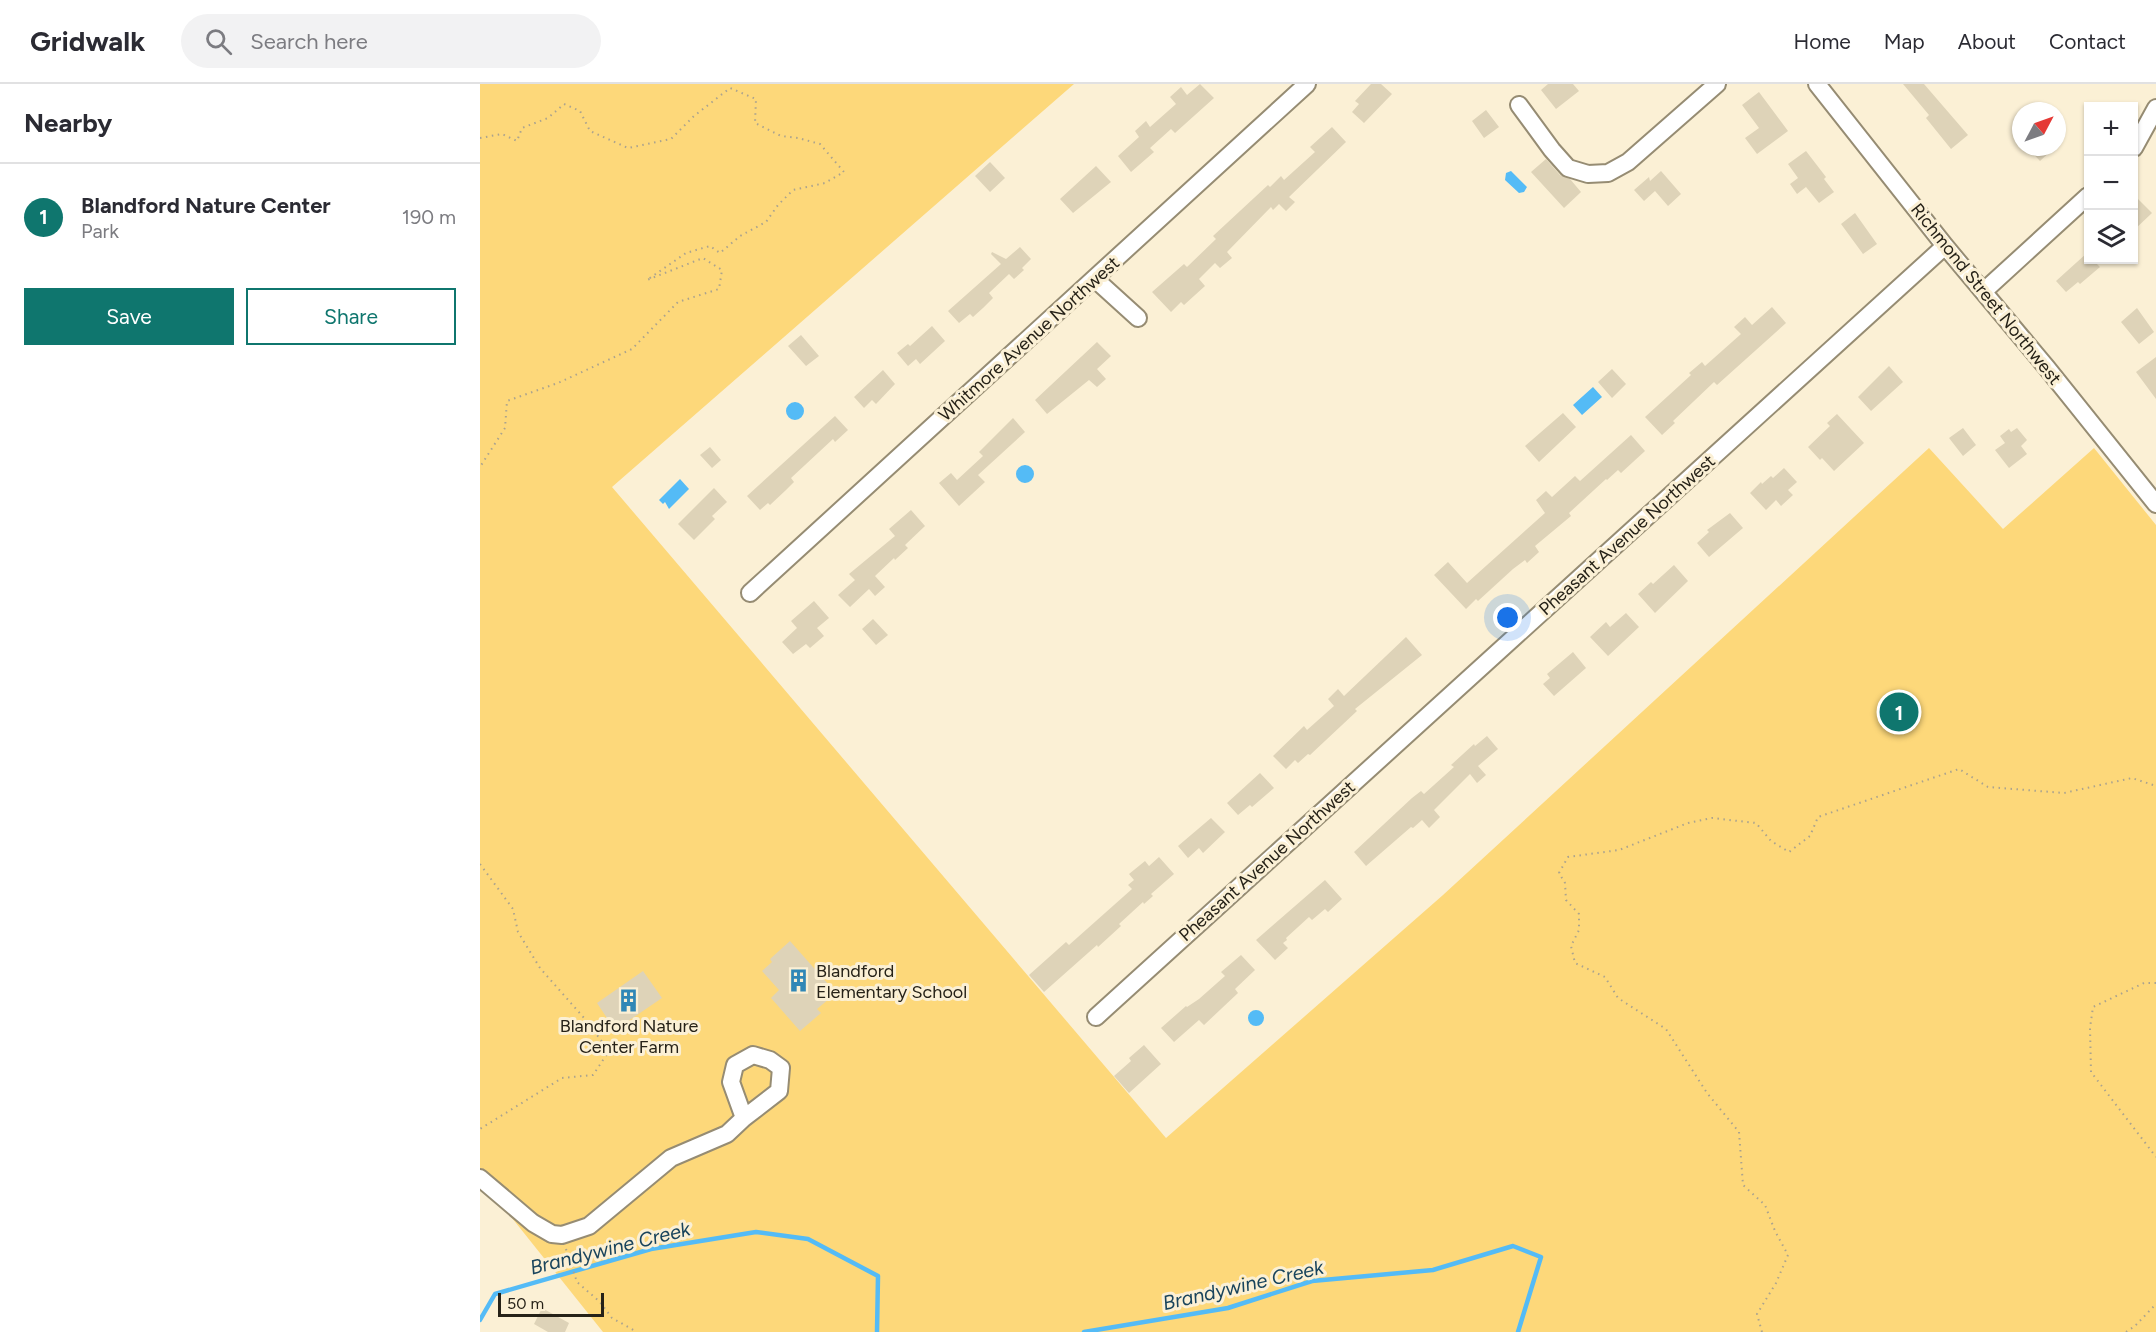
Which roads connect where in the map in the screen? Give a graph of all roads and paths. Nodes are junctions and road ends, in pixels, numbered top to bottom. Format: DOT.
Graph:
graph roads {
  1 [pos="1307,84"];
  2 [pos="1717,84"];
  3 [pos="1817,84"];
  4 [pos="1520,105"];
  5 [pos="2156,108"];
  6 [pos="480,138"];
  7 [pos="2138,139"];
  8 [pos="2084,200"];
  9 [pos="1945,246"];
  10 [pos="1095,279"];
  11 [pos="1984,291"];
  12 [pos="1138,318"];
  13 [pos="480,467"];
  14 [pos="2150,484"];
  15 [pos="2156,504"];
  16 [pos="750,593"];
  17 [pos="2156,786"];
  18 [pos="480,864"];
  19 [pos="2156,983"];
  20 [pos="1096,1017"];
  21 [pos="744,1118"];
  22 [pos="480,1129"];
  23 [pos="2156,1157"];
  24 [pos="480,1178"];
  25 [pos="566,1249"];
  26 [pos="2156,1304"];
  27 [pos="637,1332"];
  28 [pos="1762,1332"];
  29 [pos="2126,1332"];
  1 -- 10 [label="street, Whitmore Avenue Northwest"];
  2 -- 4 [label="street"];
  3 -- 9 [label="street, Richmond Street Northwest"];
  5 -- 7 [label="street"];
  6 -- 13 [label="path"];
  8 -- 11 [label="street"];
  9 -- 11 [label="street, Richmond Street Northwest"];
  9 -- 20 [label="street, Pheasant Avenue Northwest"];
  10 -- 12 [label="street"];
  10 -- 16 [label="street, Whitmore Avenue Northwest"];
  11 -- 14 [label="street, Richmond Street Northwest"];
  14 -- 15 [label="street, Richmond Street Northwest"];
  17 -- 28 [label="path"];
  18 -- 22 [label="path"];
  19 -- 23 [label="path"];
  21 -- 24 [label="street"];
  25 -- 27 [label="path"];
  26 -- 29 [label="path"];
}
